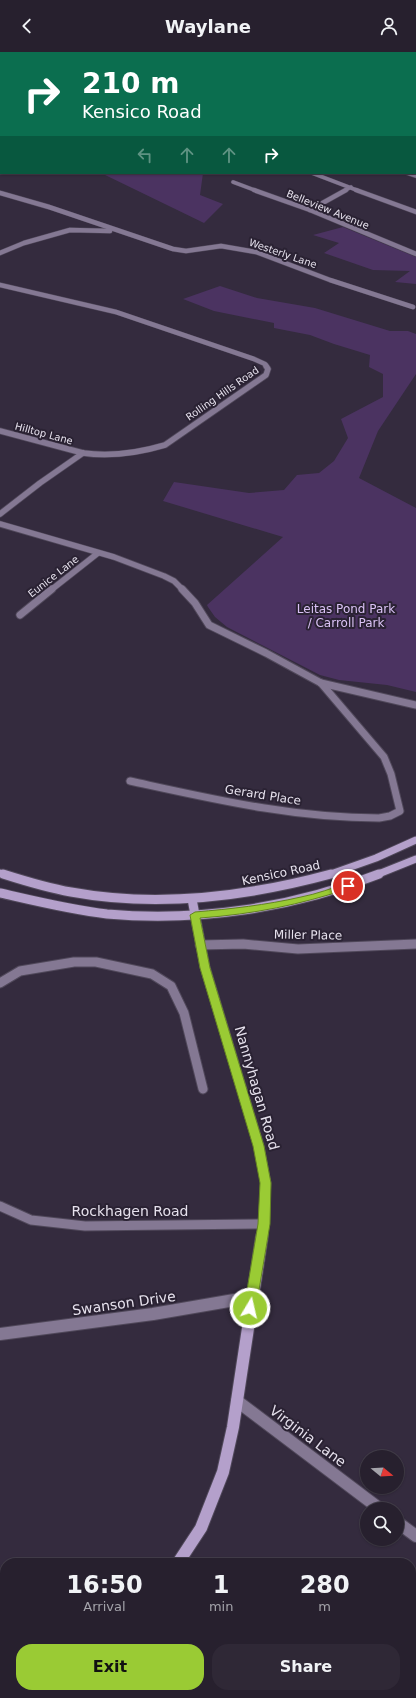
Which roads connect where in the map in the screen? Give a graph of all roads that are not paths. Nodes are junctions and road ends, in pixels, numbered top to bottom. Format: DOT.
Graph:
graph roads {
  1 [pos="315,174"];
  2 [pos="233,182"];
  3 [pos="351,188"];
  4 [pos="0,193"];
  5 [pos="402,206"];
  6 [pos="416,206"];
  7 [pos="310,210"];
  8 [pos="416,212"];
  9 [pos="121,232"];
  10 [pos="0,253"];
  11 [pos="416,254"];
  12 [pos="0,285"];
  13 [pos="413,307"];
  14 [pos="0,431"];
  15 [pos="83,453"];
  16 [pos="0,514"];
  17 [pos="0,524"];
  18 [pos="98,553"];
  19 [pos="20,615"];
  20 [pos="321,683"];
  21 [pos="416,704"];
  22 [pos="130,781"];
  23 [pos="416,840"];
  24 [pos="416,859"];
  25 [pos="0,873"];
  26 [pos="0,893"];
  27 [pos="192,899"];
  28 [pos="195,915"];
  29 [pos="416,944"];
  30 [pos="200,945"];
  31 [pos="0,983"];
  32 [pos="203,1089"];
  33 [pos="0,1206"];
  34 [pos="264,1224"];
  35 [pos="252,1297"];
  36 [pos="0,1334"];
  37 [pos="237,1401"];
  38 [pos="371,1502"];
  39 [pos="404,1527"];
  40 [pos="416,1536"];
  41 [pos="181,1558"];
  1 -- 3 [label="street"];
  2 -- 7 [label="street, Belleview Avenue"];
  3 -- 5 [label="street"];
  3 -- 7 [label="street"];
  4 -- 9 [label="street, Westerly Lane"];
  5 -- 6 [label="street"];
  5 -- 8 [label="street"];
  7 -- 11 [label="street, Belleview Avenue"];
  9 -- 10 [label="street, Westerly Lane"];
  9 -- 13 [label="street, Westerly Lane"];
  12 -- 15 [label="street, Rolling Hills Road"];
  14 -- 15 [label="street, Hilltop Lane"];
  15 -- 16 [label="street"];
  17 -- 18 [label="street"];
  18 -- 19 [label="street, Eunice Lane"];
  18 -- 20 [label="street"];
  20 -- 21 [label="street"];
  20 -- 22 [label="street, Gerard Place"];
  23 -- 27 [label="street, Kensico Road"];
  24 -- 28 [label="street"];
  25 -- 27 [label="street, Kensico Road"];
  26 -- 28 [label="street"];
  27 -- 28 [label="street, Nannyhagan Road"];
  28 -- 30 [label="street, Nannyhagan Road"];
  29 -- 30 [label="street, Miller Place"];
  30 -- 34 [label="street, Nannyhagan Road"];
  31 -- 32 [label="street"];
  33 -- 34 [label="street, Rockhagen Road"];
  34 -- 35 [label="street, Nannyhagan Road"];
  35 -- 36 [label="street, Swanson Drive"];
  35 -- 37 [label="street, Nannyhagan Road"];
  37 -- 38 [label="street, Virginia Lane"];
  37 -- 41 [label="street, Nannyhagan Road"];
  39 -- 40 [label="street"];
}
